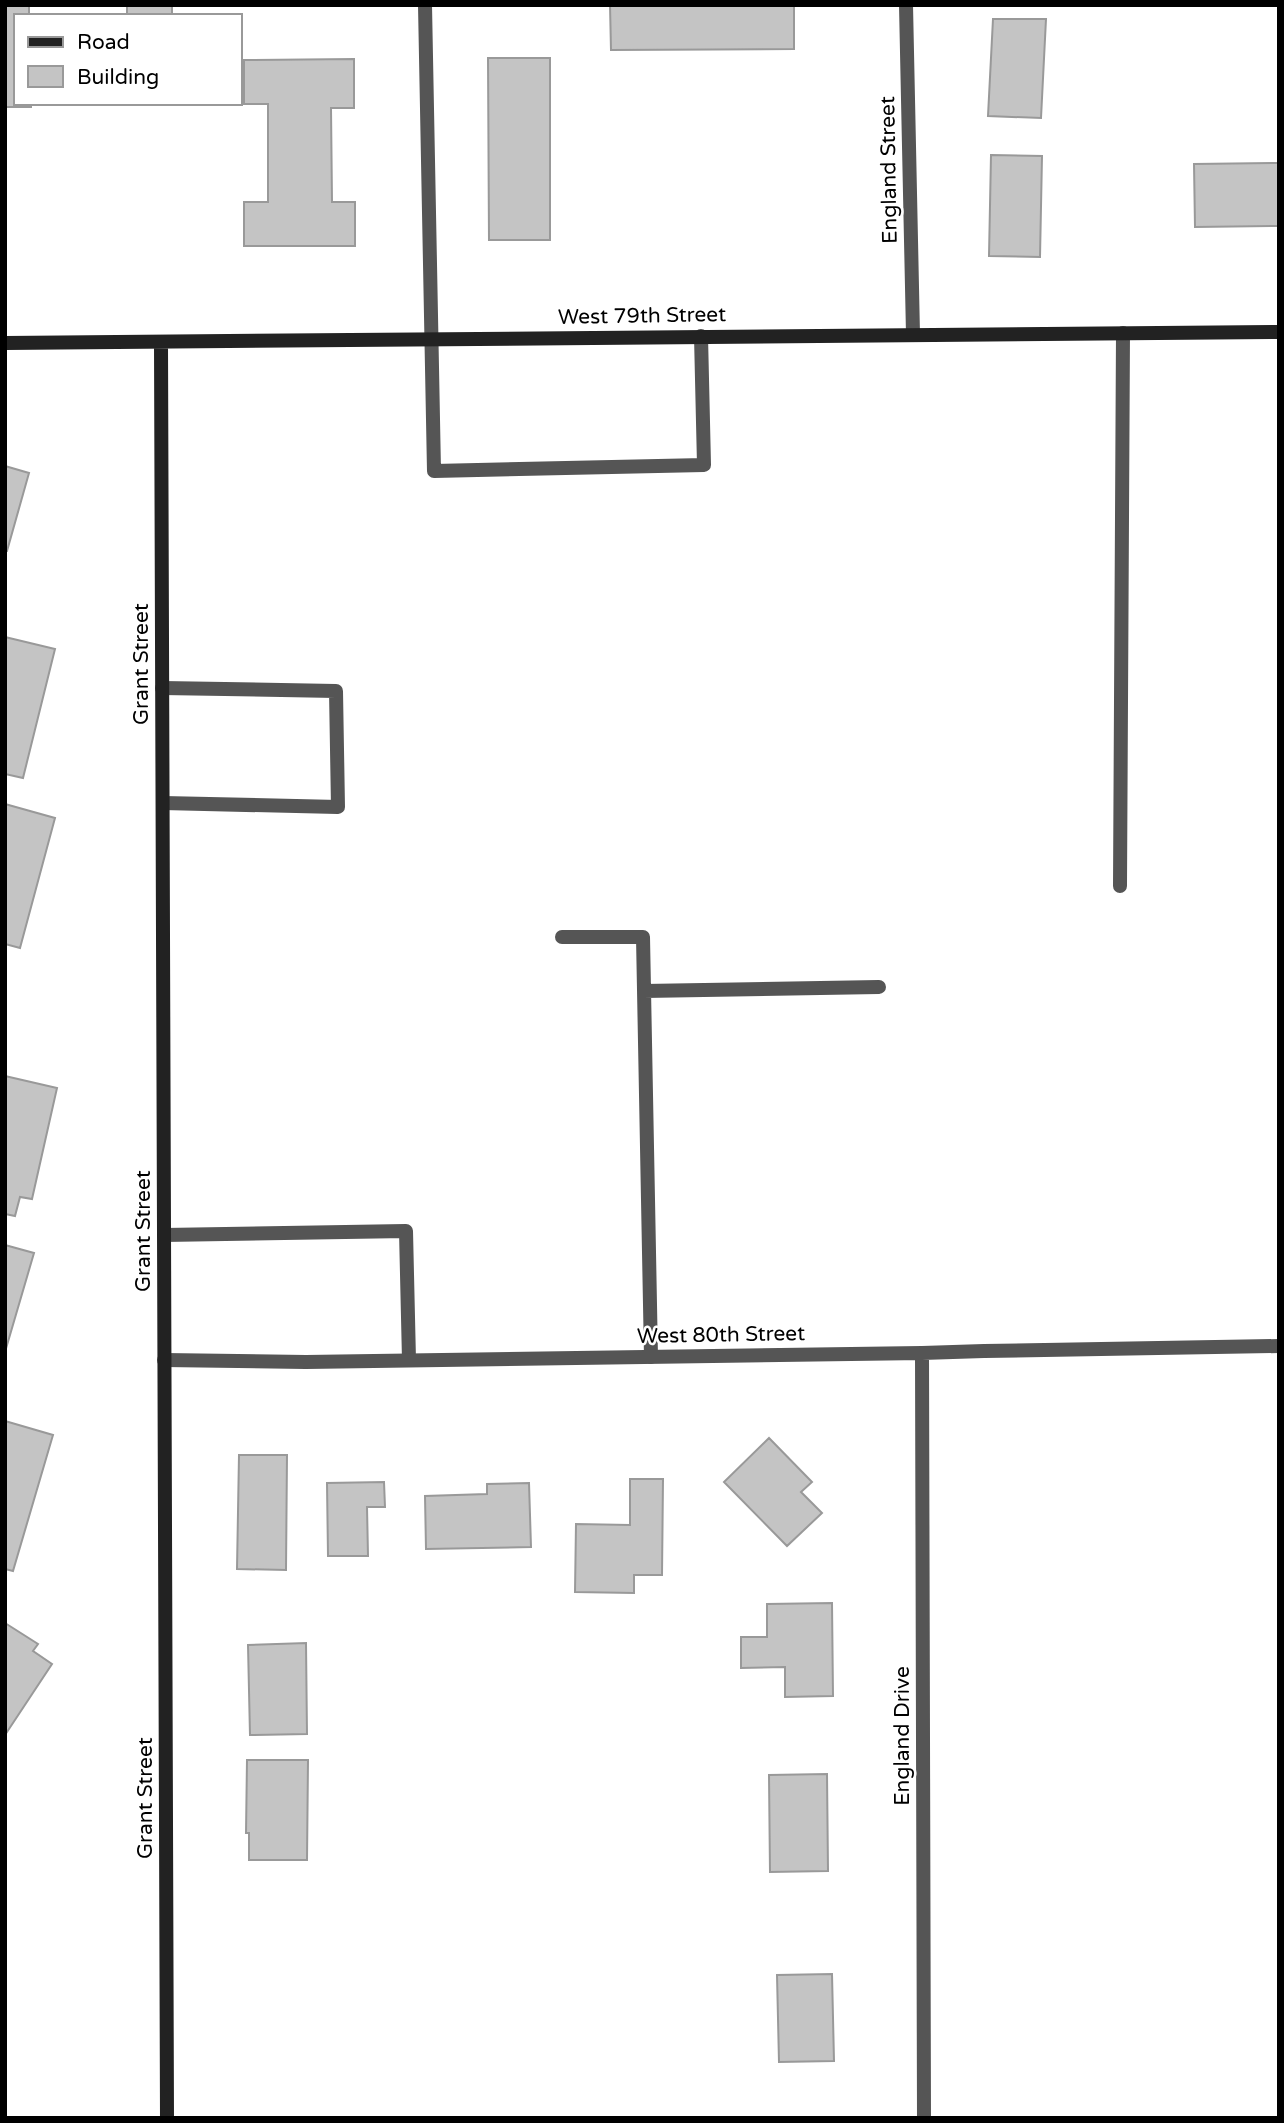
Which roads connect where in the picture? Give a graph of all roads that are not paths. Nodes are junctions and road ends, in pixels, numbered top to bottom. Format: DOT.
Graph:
graph roads {
  1 [pos="425,5"];
  2 [pos="906,5"];
  3 [pos="1123,332"];
  4 [pos="1279,332"];
  5 [pos="913,334"];
  6 [pos="701,337"];
  7 [pos="432,340"];
  8 [pos="5,343"];
  9 [pos="161,343"];
  10 [pos="162,688"];
  11 [pos="163,803"];
  12 [pos="1120,886"];
  13 [pos="562,937"];
  14 [pos="879,987"];
  15 [pos="644,991"];
  16 [pos="164,1235"];
  17 [pos="1279,1346"];
  18 [pos="922,1353"];
  19 [pos="651,1357"];
  20 [pos="164,1360"];
  21 [pos="409,1360"];
  22 [pos="167,2118"];
  23 [pos="924,2118"];
  1 -- 7 [label="street"];
  2 -- 5 [label="street, England Street"];
  3 -- 4 [label="street, West 79th Street"];
  3 -- 5 [label="street, West 79th Street"];
  3 -- 12 [label="street"];
  5 -- 6 [label="street, West 79th Street"];
  6 -- 7 [label="street, West 79th Street"];
  6 -- 7 [label="street"];
  7 -- 9 [label="street, West 79th Street"];
  8 -- 9 [label="street, West 79th Street"];
  9 -- 10 [label="street, Grant Street"];
  10 -- 11 [label="street, Grant Street"];
  10 -- 11 [label="street"];
  11 -- 16 [label="street, Grant Street"];
  13 -- 15 [label="street"];
  14 -- 15 [label="street"];
  15 -- 19 [label="street"];
  16 -- 20 [label="street, Grant Street"];
  16 -- 21 [label="street"];
  17 -- 18 [label="street, West 80th Street"];
  18 -- 19 [label="street, West 80th Street"];
  18 -- 23 [label="street, England Drive"];
  19 -- 21 [label="street, West 80th Street"];
  20 -- 21 [label="street, West 80th Street"];
  20 -- 22 [label="street, Grant Street"];
}
